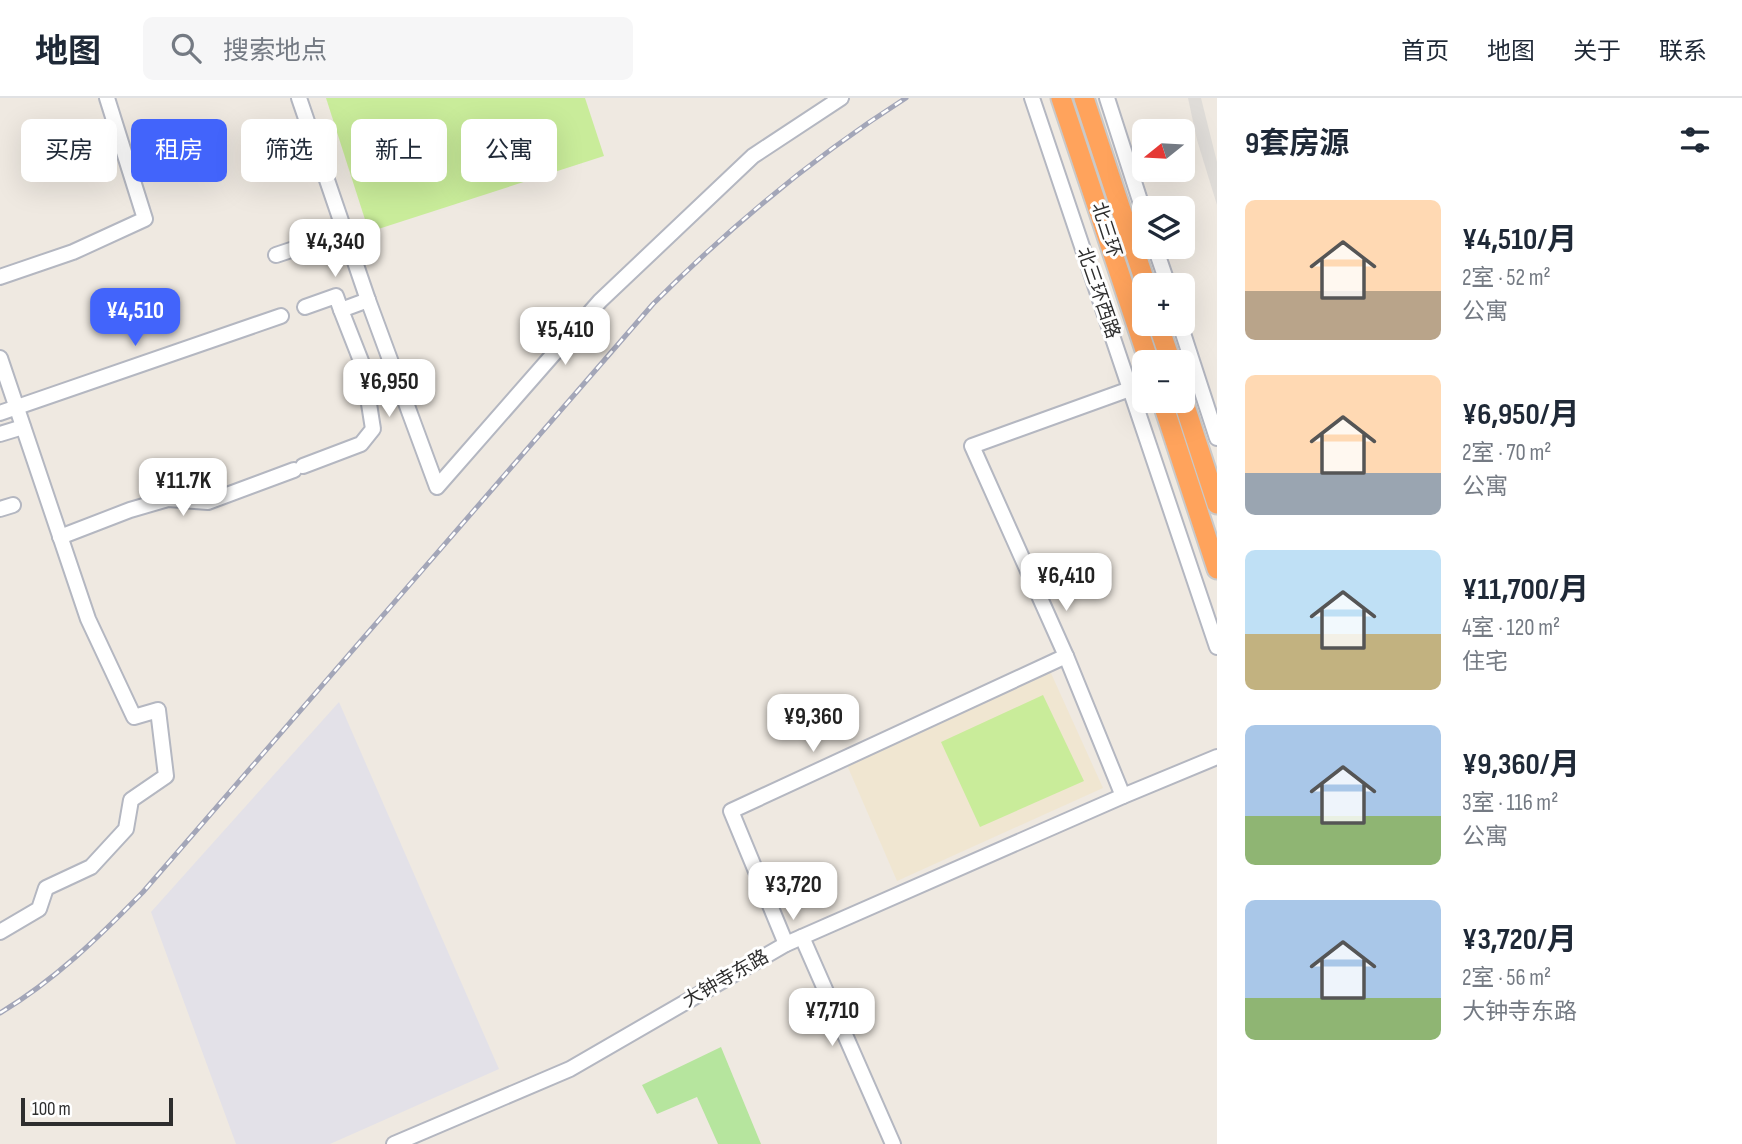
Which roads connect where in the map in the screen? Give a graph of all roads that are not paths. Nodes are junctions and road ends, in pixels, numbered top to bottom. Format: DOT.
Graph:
graph roads {
  1 [pos="107,98"];
  2 [pos="299,98"];
  3 [pos="841,98"];
  4 [pos="1032,98"];
  5 [pos="1061,98"];
  6 [pos="1084,98"];
  7 [pos="1099,98"];
  8 [pos="1107,98"];
  9 [pos="1099,143"];
  10 [pos="1139,196"];
  11 [pos="345,232"];
  12 [pos="276,255"];
  13 [pos="1142,273"];
  14 [pos="0,277"];
  15 [pos="368,300"];
  16 [pos="305,307"];
  17 [pos="341,310"];
  18 [pos="281,316"];
  19 [pos="1184,336"];
  20 [pos="1145,350"];
  21 [pos="0,358"];
  22 [pos="1130,389"];
  23 [pos="17,407"];
  24 [pos="0,413"];
  25 [pos="1166,413"];
  26 [pos="1187,413"];
  27 [pos="23,427"];
  28 [pos="0,433"];
  29 [pos="1217,438"];
  30 [pos="1217,504"];
  31 [pos="60,537"];
  32 [pos="1217,569"];
  33 [pos="1212,615"];
  34 [pos="1217,647"];
  35 [pos="1066,656"];
  36 [pos="1217,757"];
  37 [pos="1123,796"];
  38 [pos="0,932"];
  39 [pos="802,937"];
  40 [pos="786,944"];
  41 [pos="394,1144"];
  42 [pos="893,1144"];
  1 -- 14 [label="street"];
  2 -- 11 [label="street"];
  3 -- 15 [label="street"];
  4 -- 22 [label="street, 北三环西路"];
  5 -- 20 [label="highway, 北三环"];
  6 -- 9 [label="highway, 北三环"];
  7 -- 9 [label="highway"];
  8 -- 10 [label="street"];
  9 -- 13 [label="highway, 北三环"];
  11 -- 12 [label="street"];
  11 -- 15 [label="street"];
  15 -- 17 [label="street"];
  16 -- 17 [label="street"];
  17 -- 31 [label="street"];
  18 -- 23 [label="street"];
  19 -- 29 [label="street"];
  21 -- 23 [label="street"];
  22 -- 33 [label="street, 北三环西路"];
  22 -- 35 [label="street"];
  23 -- 24 [label="street"];
  23 -- 27 [label="street"];
  25 -- 32 [label="highway"];
  26 -- 30 [label="highway"];
  27 -- 28 [label="street"];
  27 -- 31 [label="street"];
  31 -- 38 [label="street"];
  33 -- 34 [label="street, 北三环西路"];
  35 -- 37 [label="street"];
  35 -- 40 [label="street"];
  36 -- 37 [label="street, 大钟寺东路"];
  37 -- 39 [label="street, 大钟寺东路"];
  39 -- 40 [label="street, 大钟寺东路"];
  39 -- 42 [label="street"];
  40 -- 41 [label="street, 大钟寺东路"];
}
